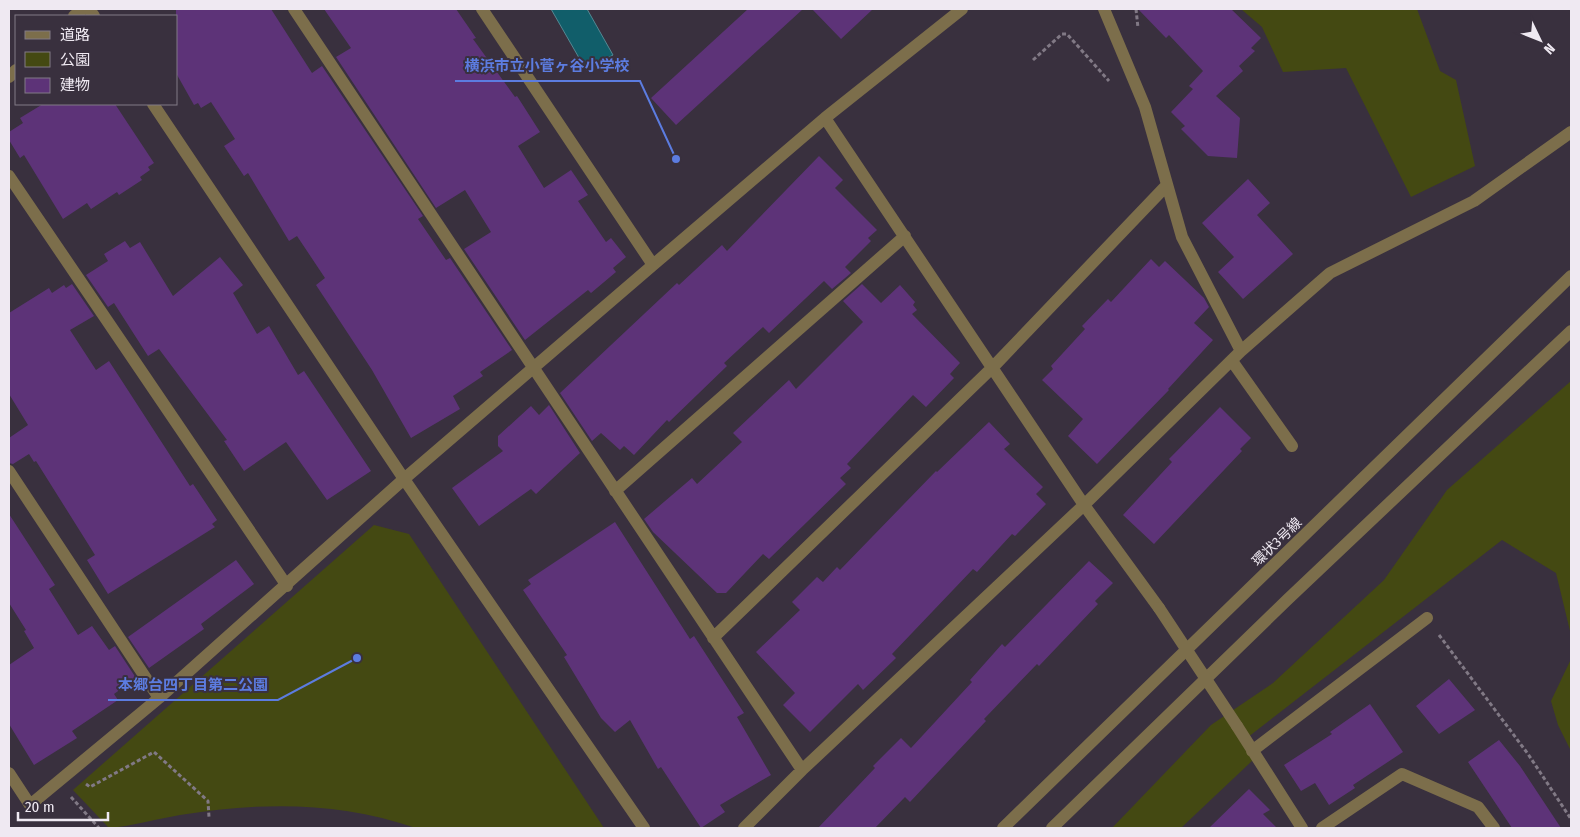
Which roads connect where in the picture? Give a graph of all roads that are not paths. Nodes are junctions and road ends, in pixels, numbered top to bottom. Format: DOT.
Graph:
graph roads {
  1 [pos="294,9"];
  2 [pos="482,9"];
  3 [pos="962,9"];
  4 [pos="1104,9"];
  5 [pos="154,105"];
  6 [pos="826,118"];
  7 [pos="1571,132"];
  8 [pos="9,176"];
  9 [pos="1166,186"];
  10 [pos="906,236"];
  11 [pos="653,265"];
  12 [pos="1571,276"];
  13 [pos="1571,331"];
  14 [pos="1241,351"];
  15 [pos="1232,361"];
  16 [pos="993,367"];
  17 [pos="534,369"];
  18 [pos="1292,446"];
  19 [pos="9,471"];
  20 [pos="404,479"];
  21 [pos="615,491"];
  22 [pos="1084,504"];
  23 [pos="286,586"];
  24 [pos="1427,618"];
  25 [pos="713,638"];
  26 [pos="159,698"];
  27 [pos="1252,751"];
  28 [pos="802,770"];
  29 [pos="9,773"];
  30 [pos="644,828"];
  31 [pos="744,828"];
  32 [pos="1003,828"];
  33 [pos="1052,828"];
  34 [pos="1302,828"];
  35 [pos="1322,828"];
  36 [pos="1494,828"];
  1 -- 17 [label="street"];
  2 -- 11 [label="street"];
  3 -- 6 [label="street"];
  4 -- 9 [label="street"];
  5 -- 20 [label="street"];
  6 -- 10 [label="street"];
  6 -- 11 [label="street"];
  7 -- 14 [label="street"];
  8 -- 23 [label="street"];
  9 -- 14 [label="street"];
  9 -- 16 [label="street"];
  10 -- 16 [label="street"];
  10 -- 21 [label="street"];
  11 -- 17 [label="street"];
  12 -- 32 [label="street, 環状3号線"];
  13 -- 33 [label="street"];
  14 -- 15 [label="street"];
  15 -- 18 [label="street"];
  15 -- 22 [label="street"];
  16 -- 22 [label="street"];
  16 -- 25 [label="street"];
  17 -- 20 [label="street"];
  17 -- 21 [label="street"];
  19 -- 26 [label="street"];
  20 -- 23 [label="street"];
  20 -- 30 [label="street"];
  21 -- 25 [label="street"];
  22 -- 27 [label="street, bridge"];
  22 -- 28 [label="street"];
  23 -- 26 [label="street"];
  24 -- 27 [label="street"];
  25 -- 28 [label="street"];
  26 -- 29 [label="street"];
  27 -- 34 [label="street"];
  28 -- 31 [label="street"];
  35 -- 36 [label="street"];
}
